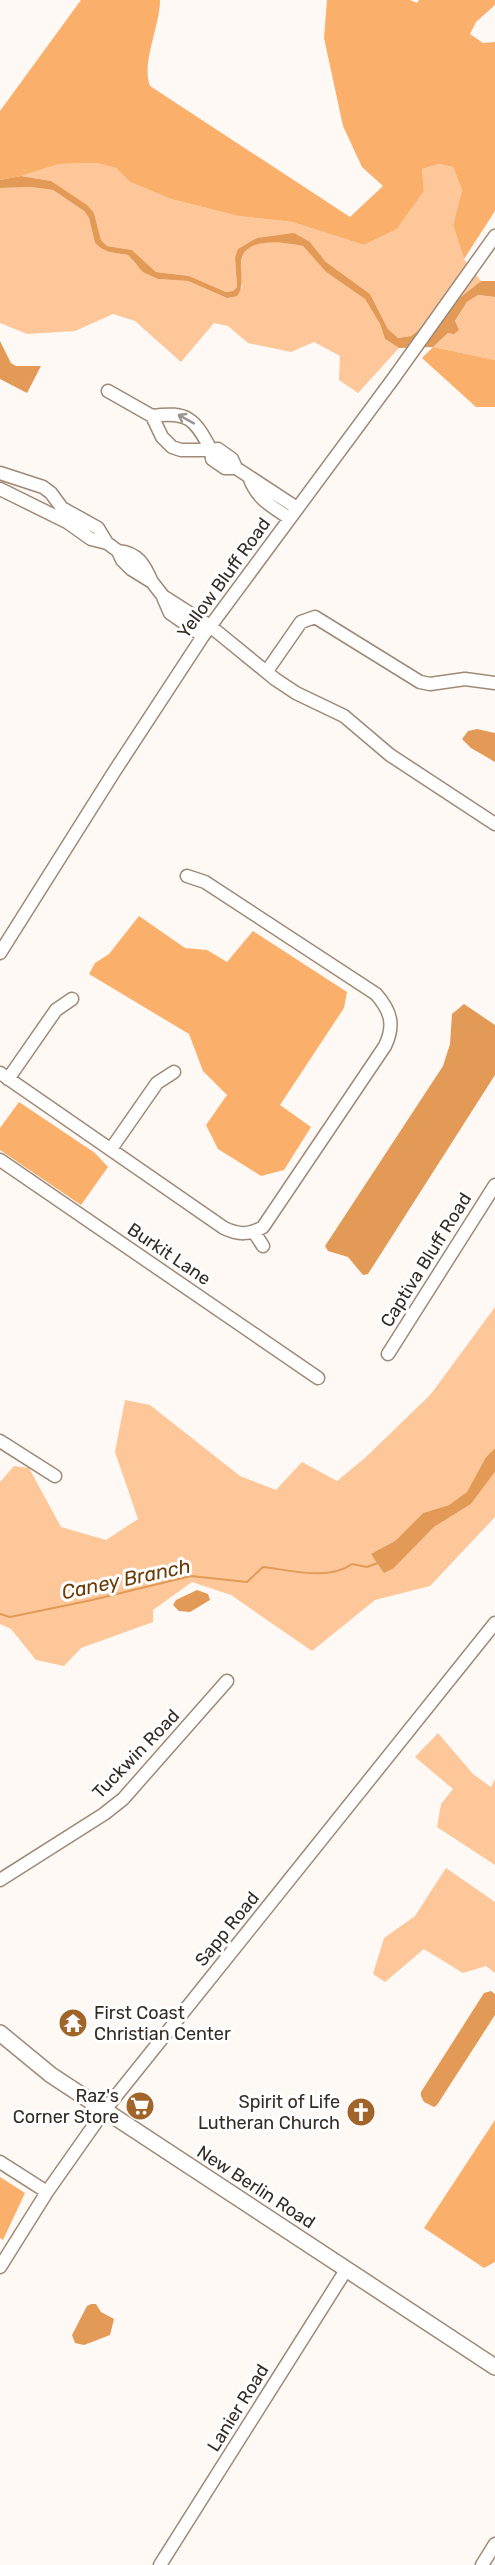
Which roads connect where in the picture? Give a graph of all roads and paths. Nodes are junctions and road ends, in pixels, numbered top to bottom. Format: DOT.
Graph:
graph roads {
  1 [pos="495,236"];
  2 [pos="108,391"];
  3 [pos="152,416"];
  4 [pos="211,450"];
  5 [pos="0,473"];
  6 [pos="249,477"];
  7 [pos="0,489"];
  8 [pos="270,489"];
  9 [pos="262,500"];
  10 [pos="297,508"];
  11 [pos="289,518"];
  12 [pos="107,543"];
  13 [pos="207,631"];
  14 [pos="267,671"];
  15 [pos="495,683"];
  16 [pos="495,824"];
  17 [pos="187,876"];
  18 [pos="0,953"];
  19 [pos="72,999"];
  20 [pos="174,1072"];
  21 [pos="4,1076"];
  22 [pos="111,1149"];
  23 [pos="0,1160"];
  24 [pos="495,1185"];
  25 [pos="254,1232"];
  26 [pos="263,1246"];
  27 [pos="388,1354"];
  28 [pos="318,1378"];
  29 [pos="0,1441"];
  30 [pos="55,1476"];
  31 [pos="495,1623"];
  32 [pos="227,1681"];
  33 [pos="0,1880"];
  34 [pos="0,2033"];
  35 [pos="104,2111"];
  36 [pos="0,2162"];
  37 [pos="47,2192"];
  38 [pos="0,2267"];
  39 [pos="346,2270"];
  40 [pos="495,2367"];
  41 [pos="495,2544"];
  42 [pos="160,2565"];
  43 [pos="482,2565"];
  1 -- 10 [label="street, Yellow Bluff Road"];
  2 -- 3 [label="street"];
  4 -- 3 [label="street, one-way"];
  3 -- 4 [label="street"];
  4 -- 6 [label="street"];
  5 -- 12 [label="street"];
  6 -- 8 [label="street"];
  6 -- 9 [label="street"];
  7 -- 12 [label="street"];
  8 -- 9 [label="street"];
  8 -- 10 [label="street"];
  9 -- 11 [label="street"];
  10 -- 11 [label="street, Yellow Bluff Road"];
  11 -- 13 [label="street, Yellow Bluff Road"];
  12 -- 13 [label="street"];
  13 -- 14 [label="street"];
  13 -- 18 [label="street, Yellow Bluff Road"];
  14 -- 15 [label="street"];
  14 -- 16 [label="street"];
  17 -- 25 [label="street"];
  19 -- 21 [label="street"];
  20 -- 22 [label="street"];
  21 -- 22 [label="street"];
  22 -- 25 [label="street"];
  23 -- 28 [label="street, Burkit Lane"];
  24 -- 27 [label="street, Captiva Bluff Road"];
  25 -- 26 [label="street"];
  29 -- 30 [label="street"];
  31 -- 35 [label="street, Sapp Road"];
  32 -- 33 [label="street, Tuckwin Road"];
  34 -- 35 [label="main road, New Berlin Road"];
  35 -- 37 [label="street, Sapp Road"];
  35 -- 39 [label="main road, New Berlin Road"];
  36 -- 37 [label="street"];
  37 -- 38 [label="street, Sapp Road"];
  39 -- 40 [label="main road, New Berlin Road"];
  39 -- 42 [label="street, Lanier Road"];
  41 -- 43 [label="street"];
}
